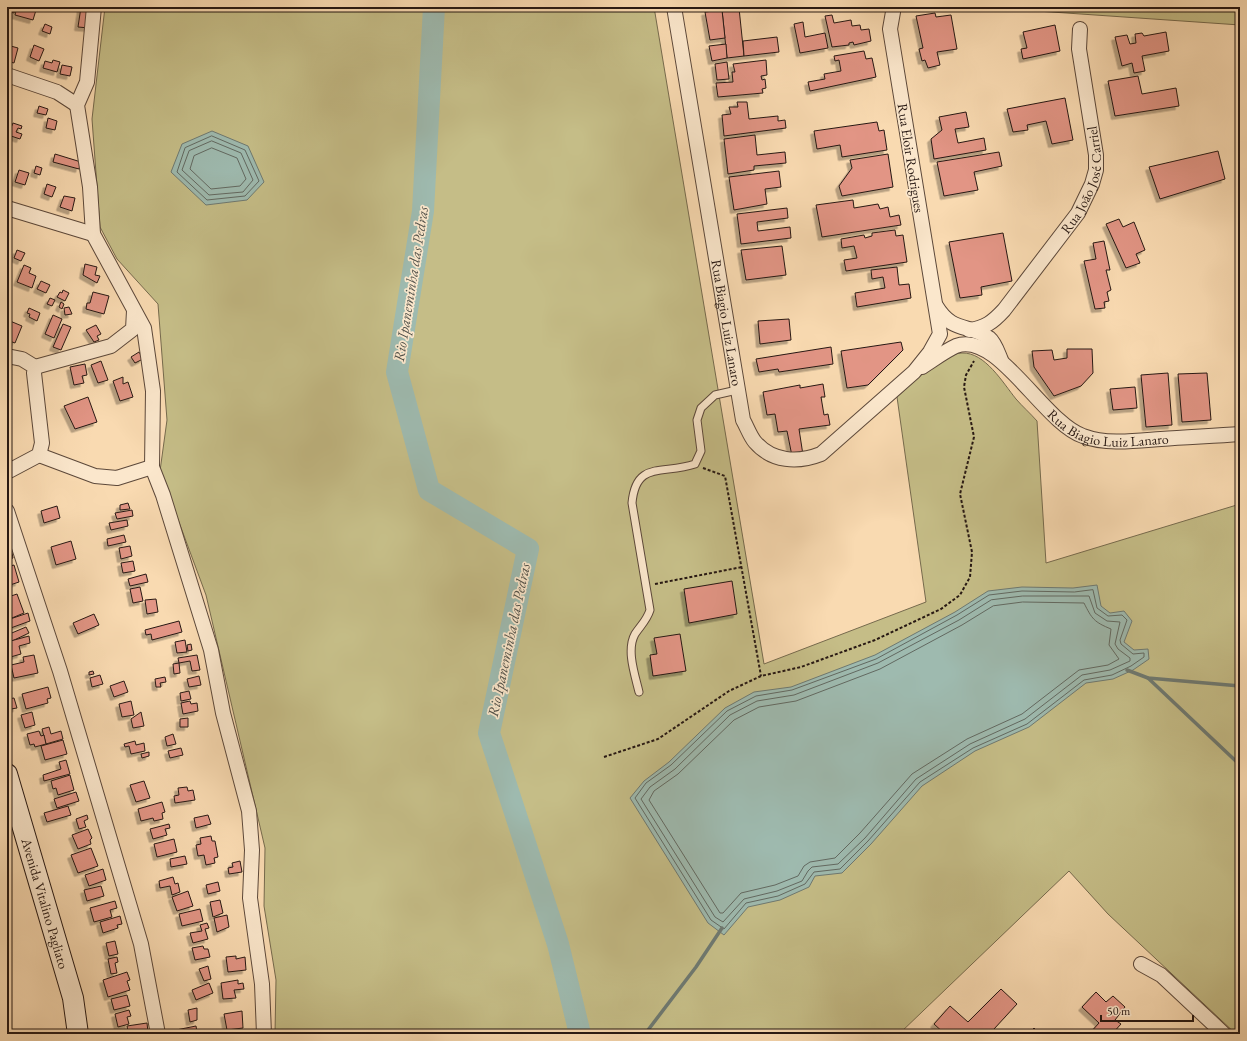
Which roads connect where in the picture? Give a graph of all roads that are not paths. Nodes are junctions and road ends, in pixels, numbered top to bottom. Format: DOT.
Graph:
graph roads {
  1 [pos="94,7"];
  2 [pos="674,7"];
  3 [pos="893,12"];
  4 [pos="1080,29"];
  5 [pos="7,75"];
  6 [pos="77,105"];
  7 [pos="7,208"];
  8 [pos="93,234"];
  9 [pos="935,304"];
  10 [pos="134,310"];
  11 [pos="1004,310"];
  12 [pos="955,325"];
  13 [pos="969,330"];
  14 [pos="940,334"];
  15 [pos="957,346"];
  16 [pos="995,354"];
  17 [pos="7,356"];
  18 [pos="35,367"];
  19 [pos="914,372"];
  20 [pos="737,390"];
  21 [pos="1240,434"];
  22 [pos="39,455"];
  23 [pos="152,467"];
  24 [pos="7,472"];
  25 [pos="7,511"];
  26 [pos="638,692"];
  27 [pos="7,774"];
  28 [pos="1142,964"];
  29 [pos="78,1034"];
  30 [pos="158,1034"];
  31 [pos="264,1034"];
  32 [pos="1224,1034"];
  1 -- 6 [label="street"];
  2 -- 20 [label="street, Rua Biagio Luiz Lanaro"];
  3 -- 9 [label="street, Rua Eloir Rodrigues"];
  4 -- 11 [label="street, Rua João José Carriel"];
  5 -- 6 [label="street"];
  6 -- 8 [label="street"];
  7 -- 8 [label="street"];
  8 -- 10 [label="street"];
  9 -- 12 [label="street, Rua Eloir Rodrigues"];
  9 -- 14 [label="street, Rua Eloir Rodrigues"];
  10 -- 18 [label="street"];
  10 -- 23 [label="street"];
  11 -- 13 [label="street, Rua João José Carriel"];
  11 -- 16 [label="street, Rua João José Carriel"];
  12 -- 13 [label="street, Rua Biagio Luiz Lanaro"];
  12 -- 14 [label="street"];
  12 -- 15 [label="street"];
  13 -- 16 [label="street, Rua Biagio Luiz Lanaro"];
  14 -- 15 [label="street"];
  14 -- 19 [label="street, Rua Biagio Luiz Lanaro"];
  15 -- 16 [label="street"];
  15 -- 19 [label="street, Rua Biagio Luiz Lanaro"];
  16 -- 21 [label="street, Rua Biagio Luiz Lanaro"];
  17 -- 18 [label="street"];
  18 -- 22 [label="street"];
  19 -- 20 [label="street, Rua Biagio Luiz Lanaro"];
  20 -- 26 [label="lane"];
  22 -- 23 [label="street"];
  22 -- 24 [label="street"];
  23 -- 31 [label="street"];
  25 -- 30 [label="street"];
  27 -- 29 [label="street, Avenida Vitalino Pagliato"];
  28 -- 32 [label="street"];
}
